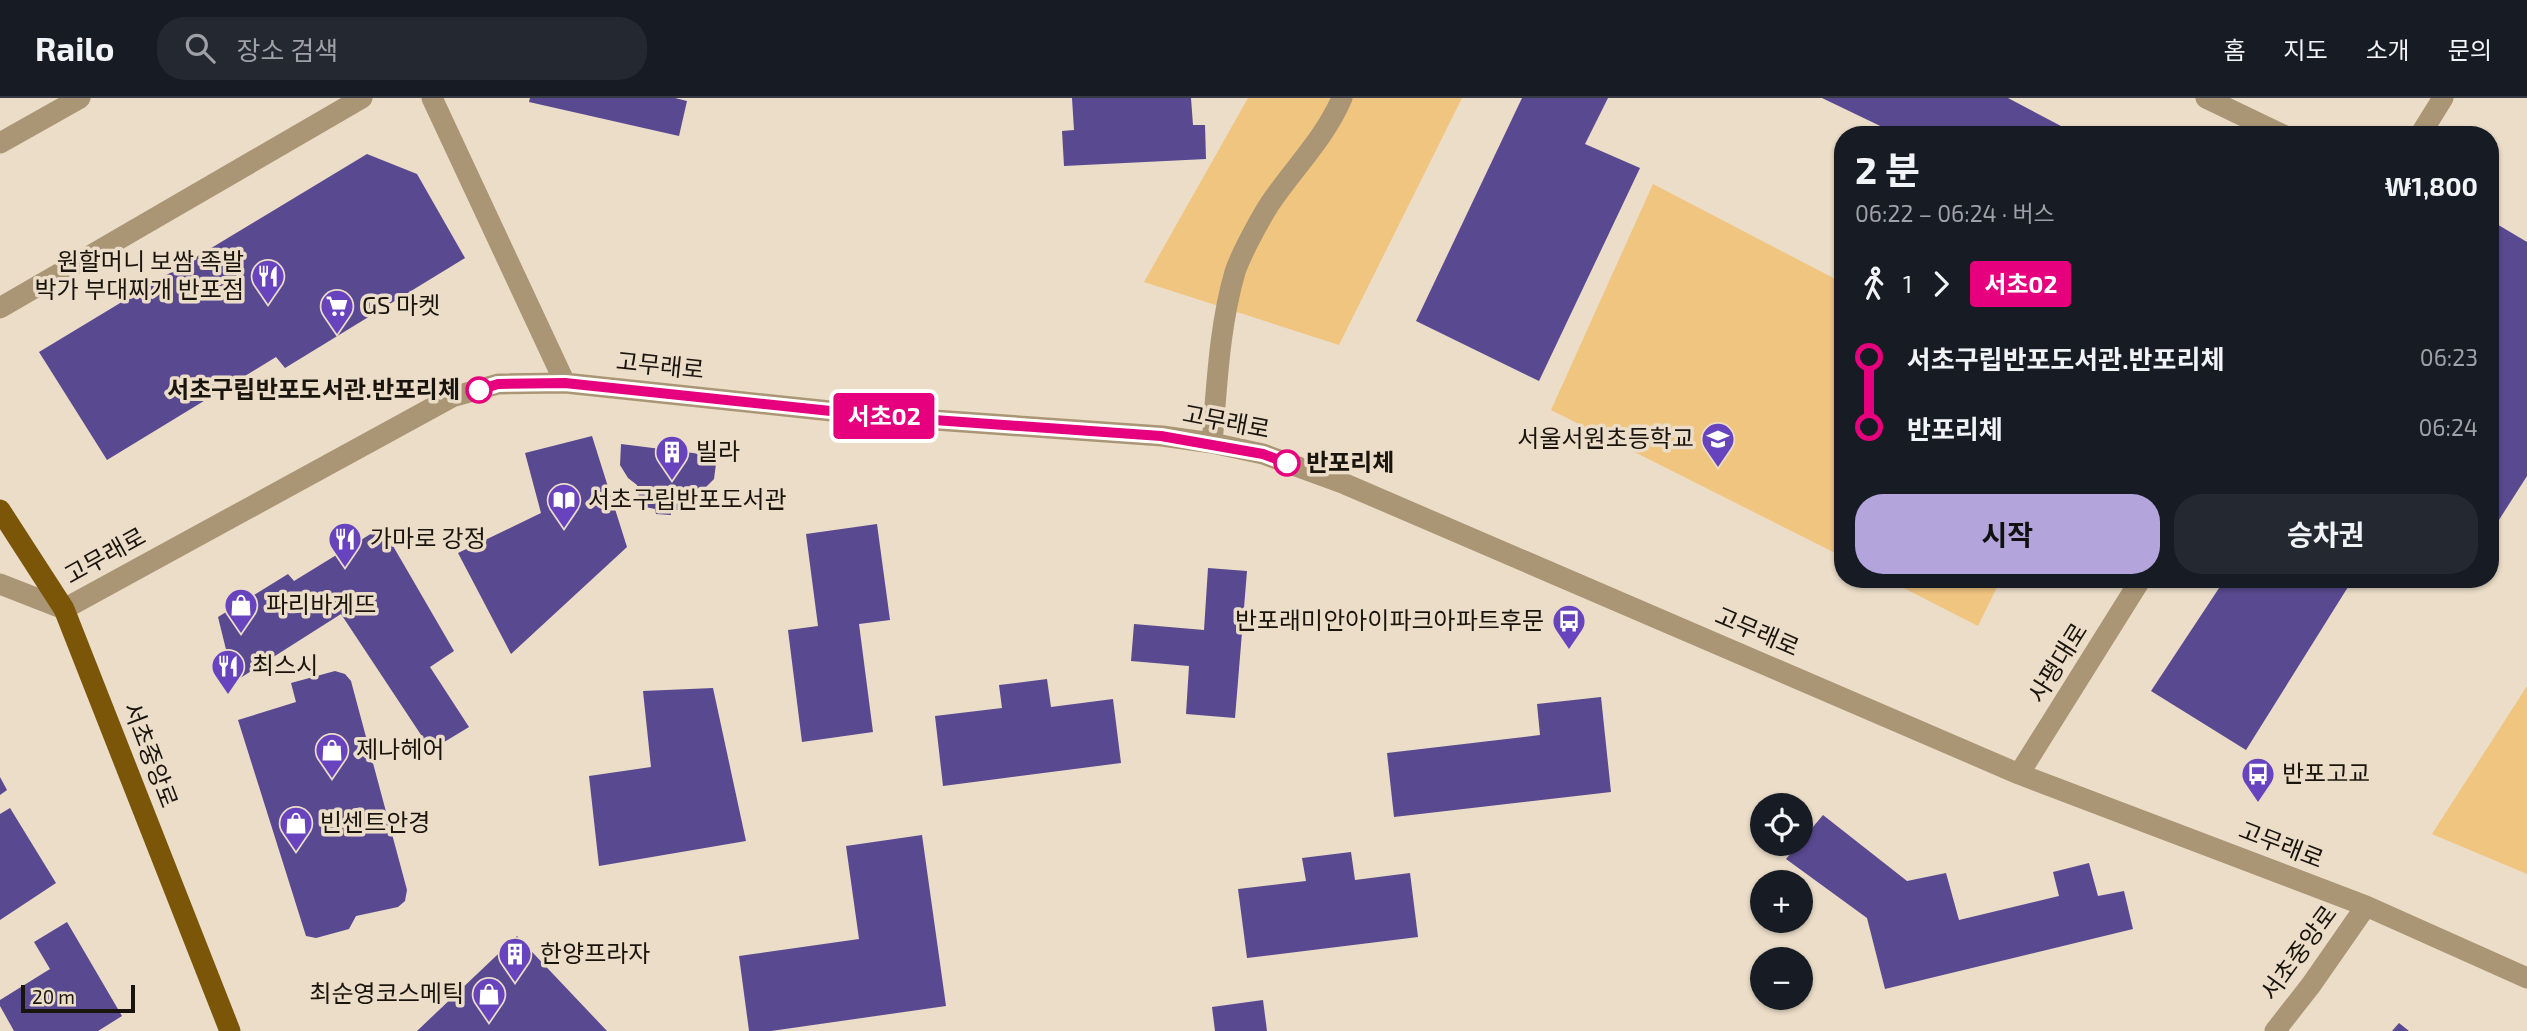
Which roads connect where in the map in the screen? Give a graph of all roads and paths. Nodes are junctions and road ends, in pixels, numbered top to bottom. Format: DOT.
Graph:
graph roads {
  1 [pos="80,98"];
  2 [pos="362,98"];
  3 [pos="432,98"];
  4 [pos="1342,98"];
  5 [pos="2206,98"];
  6 [pos="2443,98"];
  7 [pos="2264,126"];
  8 [pos="2426,126"];
  9 [pos="0,143"];
  10 [pos="0,308"];
  11 [pos="565,383"];
  12 [pos="1212,443"];
  13 [pos="0,510"];
  14 [pos="0,584"];
  15 [pos="2135,588"];
  16 [pos="64,609"];
  17 [pos="2019,774"];
  18 [pos="2366,906"];
  19 [pos="2527,978"];
  20 [pos="230,1031"];
  21 [pos="2275,1031"];
  1 -- 9 [label="street"];
  2 -- 10 [label="street"];
  3 -- 11 [label="street"];
  4 -- 12 [label="street"];
  5 -- 7 [label="street"];
  6 -- 8 [label="street"];
  11 -- 12 [label="street, 고무래로"];
  11 -- 16 [label="street, 고무래로"];
  12 -- 17 [label="street, 고무래로"];
  13 -- 16 [label="main road, 서초중앙로"];
  14 -- 16 [label="street, 고무래로"];
  15 -- 17 [label="street, 사평대로"];
  16 -- 20 [label="main road, 서초중앙로"];
  17 -- 18 [label="street, 고무래로"];
  18 -- 19 [label="street, 고무래로"];
  18 -- 21 [label="street, 서초중앙로"];
}
